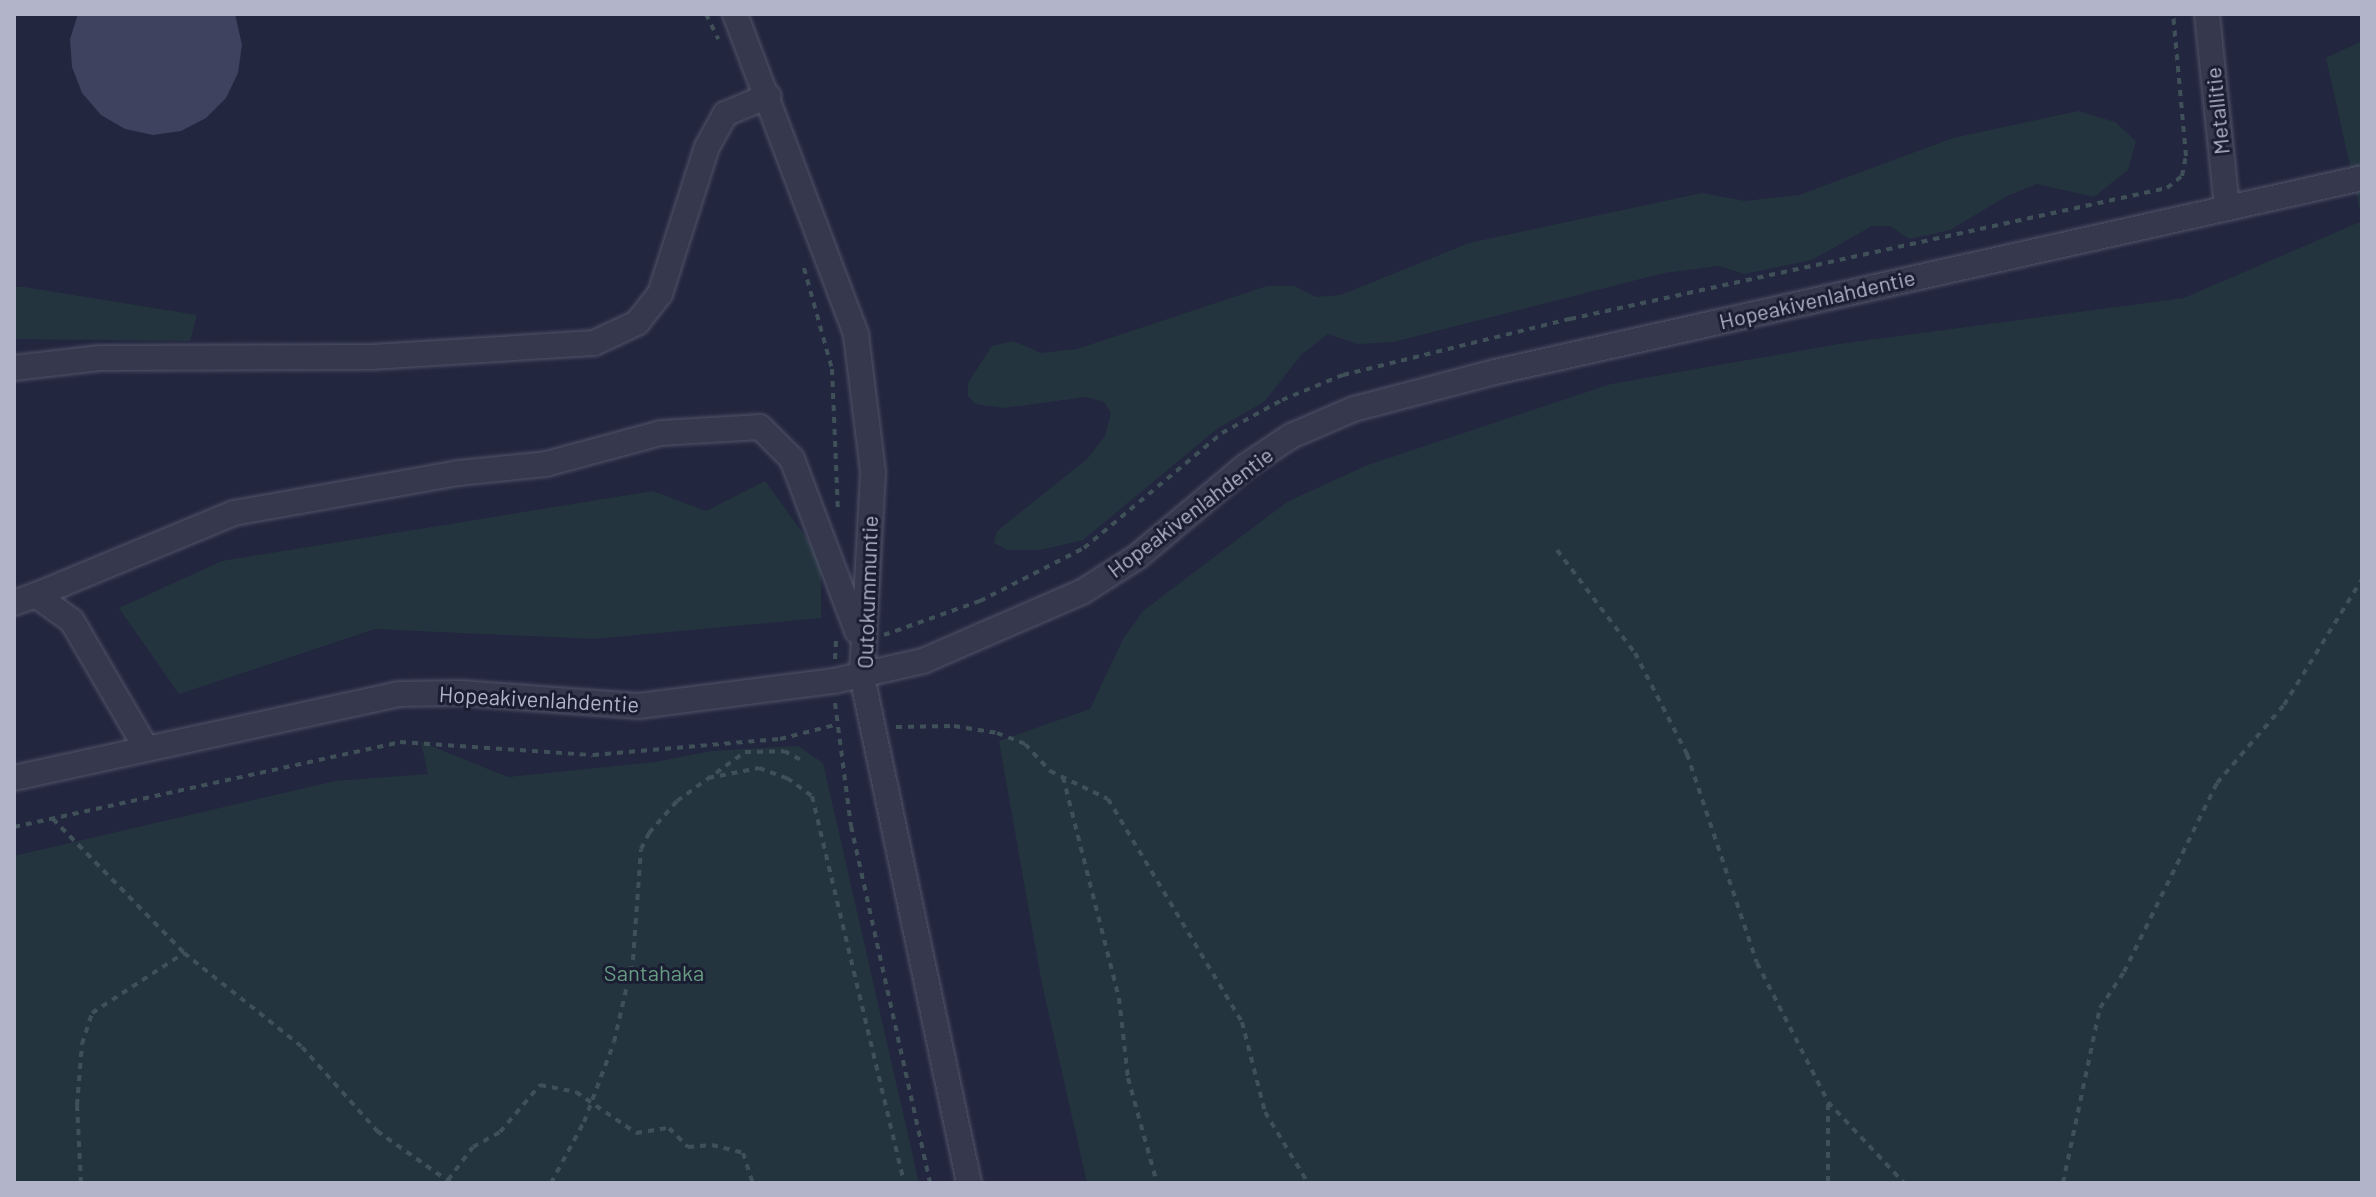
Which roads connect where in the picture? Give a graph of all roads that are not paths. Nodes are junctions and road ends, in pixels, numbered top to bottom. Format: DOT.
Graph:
graph roads {
  1 [pos="735,14"];
  2 [pos="2207,14"];
  3 [pos="768,96"];
  4 [pos="2362,178"];
  5 [pos="2227,207"];
  6 [pos="14,368"];
  7 [pos="25,599"];
  8 [pos="861,643"];
  9 [pos="862,676"];
  10 [pos="146,748"];
  11 [pos="14,778"];
  12 [pos="969,1183"];
  1 -- 3 [label="street, Outokummuntie"];
  2 -- 5 [label="street, Metallitie"];
  3 -- 6 [label="street"];
  3 -- 8 [label="street, Outokummuntie"];
  4 -- 5 [label="street, Hopeakivenlahdentie"];
  5 -- 9 [label="street, Hopeakivenlahdentie"];
  7 -- 8 [label="street"];
  7 -- 10 [label="street"];
  8 -- 9 [label="street, Outokummuntie"];
  9 -- 10 [label="street, Hopeakivenlahdentie"];
  9 -- 12 [label="street, Outokummuntie"];
  10 -- 11 [label="street, Hopeakivenlahdentie"];
}
